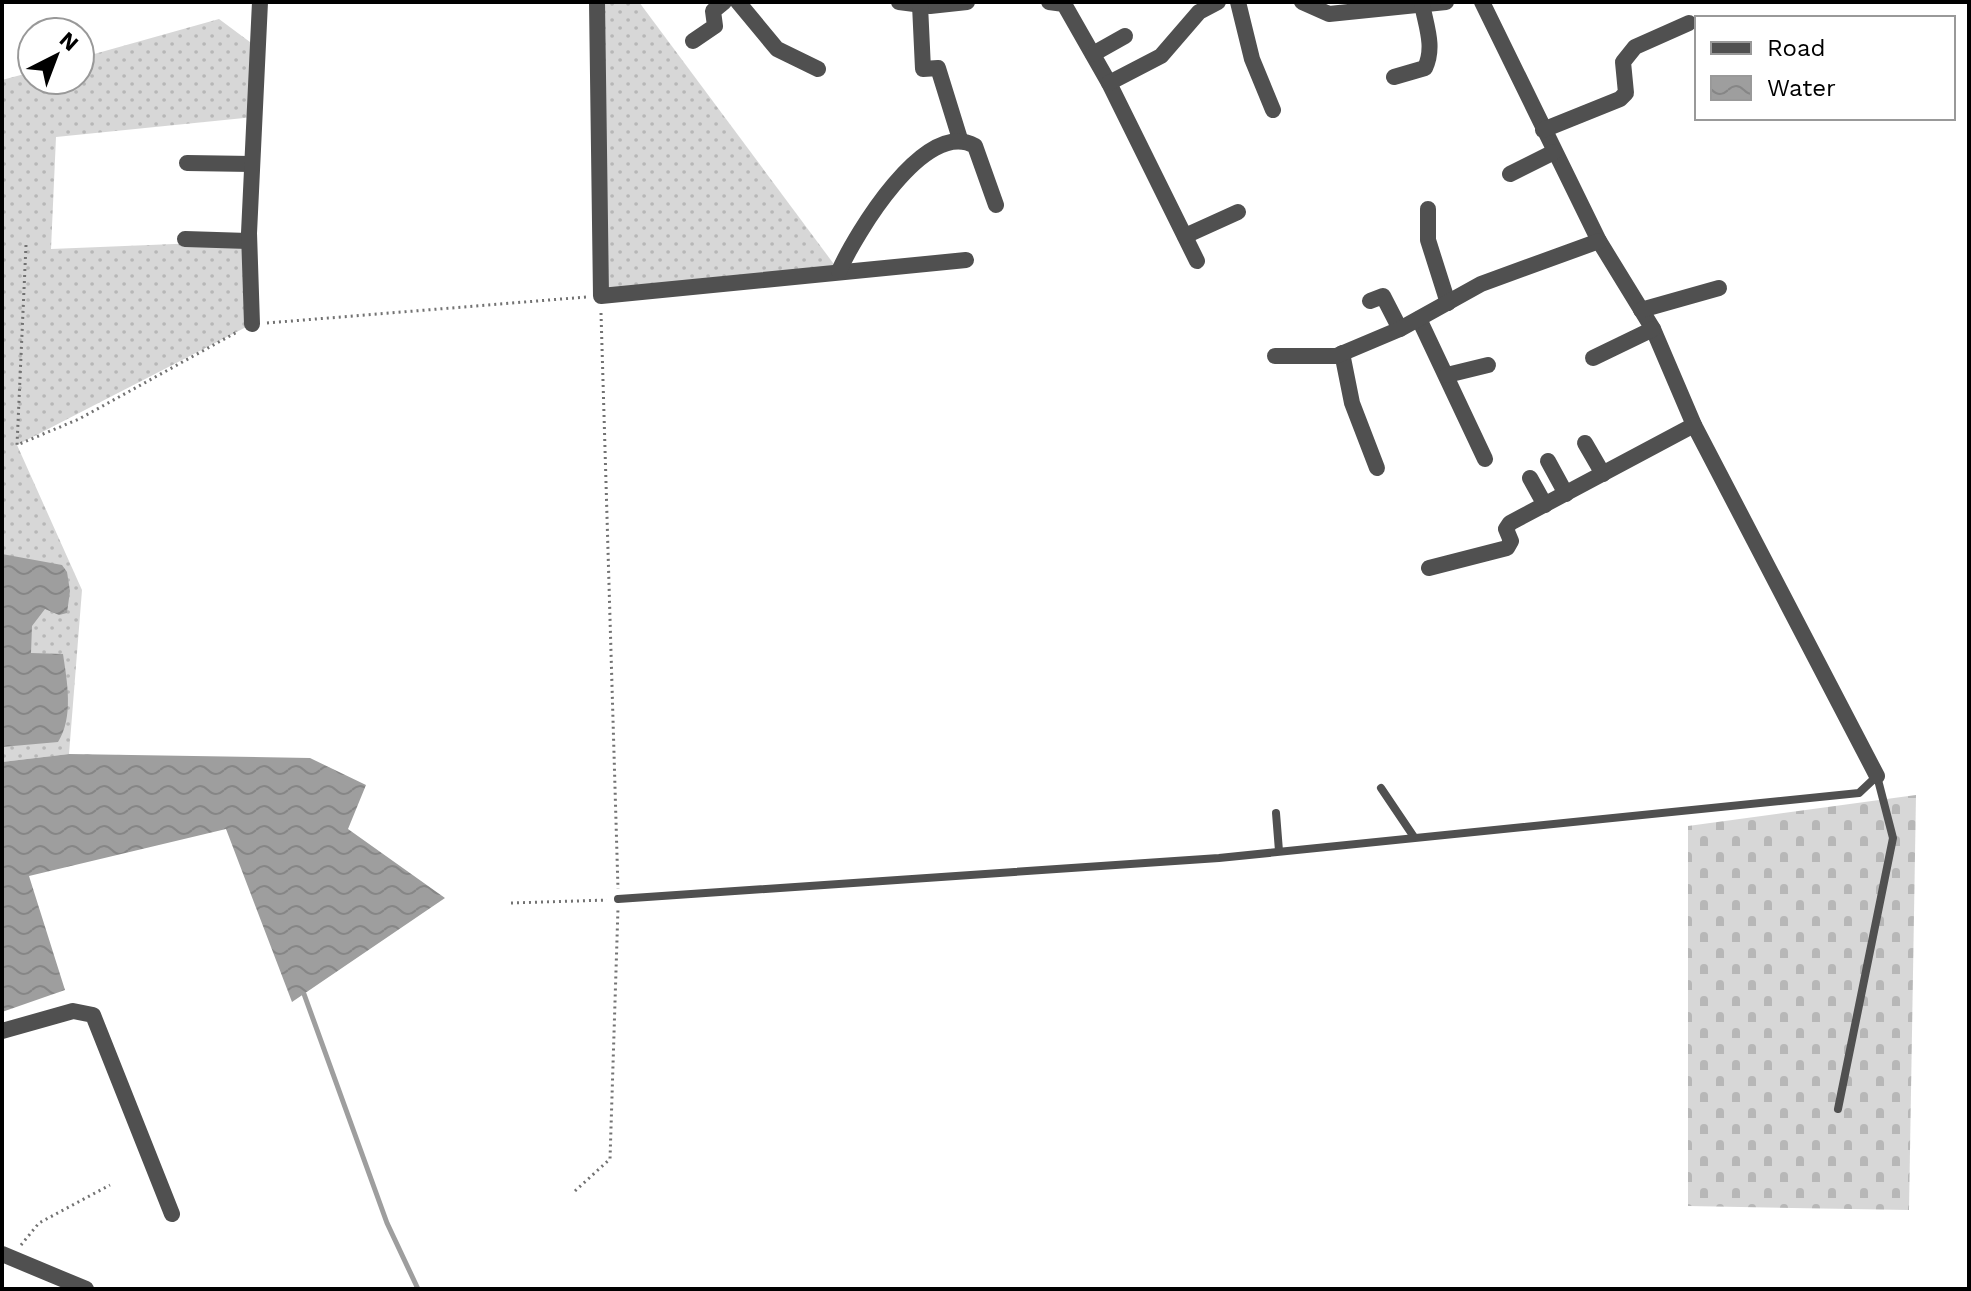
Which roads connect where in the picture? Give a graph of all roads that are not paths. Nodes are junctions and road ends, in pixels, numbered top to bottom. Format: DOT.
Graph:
graph roads {
  1 [pos="260,2"];
  2 [pos="597,2"];
  3 [pos="724,2"];
  4 [pos="738,2"];
  5 [pos="899,2"];
  6 [pos="967,2"];
  7 [pos="1218,2"];
  8 [pos="1238,2"];
  9 [pos="1302,2"];
  10 [pos="1446,2"];
  11 [pos="1482,2"];
  12 [pos="1060,3"];
  13 [pos="1422,4"];
  14 [pos="920,5"];
  15 [pos="1195,7"];
  16 [pos="1689,23"];
  17 [pos="1125,36"];
  18 [pos="693,41"];
  19 [pos="1093,54"];
  20 [pos="818,69"];
  21 [pos="1394,77"];
  22 [pos="1109,83"];
  23 [pos="1273,110"];
  24 [pos="1543,130"];
  25 [pos="960,139"];
  26 [pos="1554,152"];
  27 [pos="187,163"];
  28 [pos="252,164"];
  29 [pos="1510,174"];
  30 [pos="996,205"];
  31 [pos="1428,209"];
  32 [pos="1238,212"];
  33 [pos="1185,236"];
  34 [pos="185,239"];
  35 [pos="248,241"];
  36 [pos="1599,241"];
  37 [pos="966,260"];
  38 [pos="1197,261"];
  39 [pos="839,271"];
  40 [pos="1719,288"];
  41 [pos="1370,301"];
  42 [pos="1448,303"];
  43 [pos="1641,310"];
  44 [pos="1419,319"];
  45 [pos="252,324"];
  46 [pos="1400,329"];
  47 [pos="1653,329"];
  48 [pos="1342,353"];
  49 [pos="1275,356"];
  50 [pos="1593,358"];
  51 [pos="1488,365"];
  52 [pos="1447,375"];
  53 [pos="1694,425"];
  54 [pos="1585,443"];
  55 [pos="1485,459"];
  56 [pos="1548,461"];
  57 [pos="1377,468"];
  58 [pos="1603,474"];
  59 [pos="1530,478"];
  60 [pos="1566,494"];
  61 [pos="1545,505"];
  62 [pos="1429,568"];
  63 [pos="1877,776"];
  64 [pos="1381,788"];
  65 [pos="1276,813"];
  66 [pos="1414,837"];
  67 [pos="1279,851"];
  68 [pos="618,899"];
  69 [pos="2,1031"];
  70 [pos="1838,1109"];
  71 [pos="172,1214"];
  72 [pos="6,1256"];
  73 [pos="86,1289"];
  1 -- 28 [label="street"];
  2 -- 39 [label="street"];
  3 -- 18 [label="street"];
  4 -- 20 [label="street"];
  5 -- 14 [label="street"];
  6 -- 14 [label="street"];
  7 -- 15 [label="street"];
  8 -- 23 [label="street"];
  9 -- 13 [label="street"];
  10 -- 13 [label="street"];
  11 -- 24 [label="street"];
  12 -- 19 [label="street"];
  13 -- 21 [label="street"];
  14 -- 25 [label="street"];
  15 -- 22 [label="street"];
  16 -- 24 [label="street"];
  17 -- 19 [label="street"];
  19 -- 22 [label="street"];
  22 -- 33 [label="street"];
  24 -- 26 [label="street"];
  25 -- 30 [label="street"];
  25 -- 39 [label="street"];
  26 -- 29 [label="street"];
  26 -- 36 [label="street"];
  27 -- 28 [label="street"];
  28 -- 35 [label="street"];
  31 -- 42 [label="street"];
  32 -- 33 [label="street"];
  33 -- 38 [label="street"];
  34 -- 35 [label="street"];
  35 -- 45 [label="street"];
  36 -- 42 [label="street"];
  36 -- 43 [label="street"];
  37 -- 39 [label="street"];
  40 -- 43 [label="street"];
  41 -- 46 [label="street"];
  42 -- 44 [label="street"];
  43 -- 47 [label="street"];
  44 -- 46 [label="street"];
  44 -- 52 [label="street"];
  46 -- 48 [label="street"];
  47 -- 50 [label="street"];
  47 -- 53 [label="street"];
  48 -- 49 [label="street"];
  48 -- 57 [label="street"];
  51 -- 52 [label="street"];
  52 -- 55 [label="street"];
  53 -- 58 [label="street"];
  53 -- 63 [label="street"];
  54 -- 58 [label="street"];
  56 -- 60 [label="street"];
  58 -- 60 [label="street"];
  59 -- 61 [label="street"];
  60 -- 61 [label="street"];
  61 -- 62 [label="street"];
  63 -- 66 [label="lane"];
  63 -- 70 [label="lane"];
  64 -- 66 [label="lane"];
  65 -- 67 [label="lane"];
  66 -- 67 [label="lane"];
  67 -- 68 [label="lane"];
  69 -- 71 [label="street"];
  72 -- 73 [label="street"];
}
